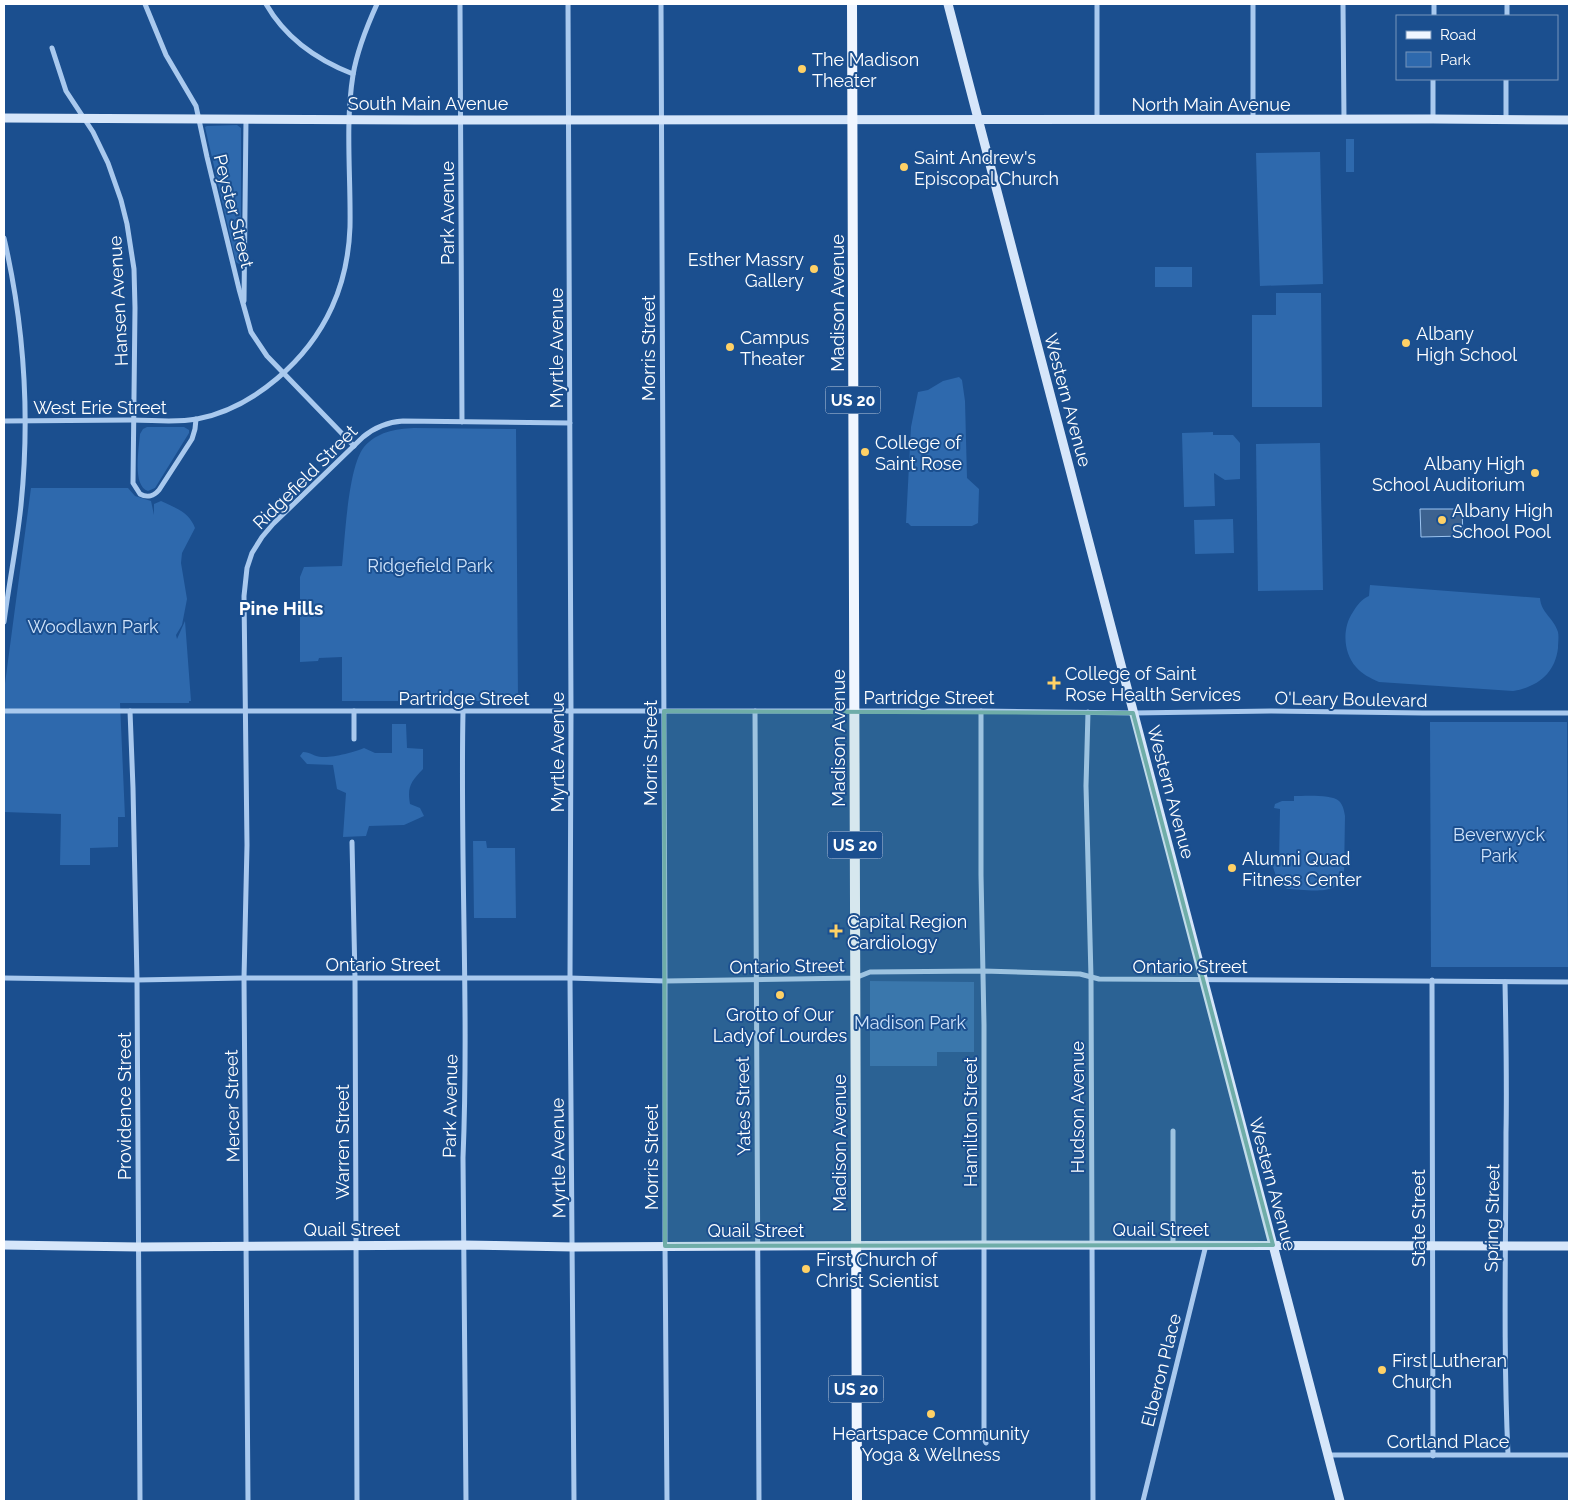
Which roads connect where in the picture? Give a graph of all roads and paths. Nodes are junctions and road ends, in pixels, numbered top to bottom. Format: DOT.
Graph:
graph roads {
  1 [pos="146,4"];
  2 [pos="266,4"];
  3 [pos="377,4"];
  4 [pos="460,4"];
  5 [pos="568,4"];
  6 [pos="661,4"];
  7 [pos="852,4"];
  8 [pos="948,4"];
  9 [pos="1097,4"];
  10 [pos="1253,4"];
  11 [pos="1343,4"];
  12 [pos="52,48"];
  13 [pos="353,74"];
  14 [pos="1433,80"];
  15 [pos="1506,80"];
  16 [pos="4,118"];
  17 [pos="198,118"];
  18 [pos="85,119"];
  19 [pos="246,119"];
  20 [pos="350,119"];
  21 [pos="460,119"];
  22 [pos="569,119"];
  23 [pos="661,119"];
  24 [pos="852,119"];
  25 [pos="978,119"];
  26 [pos="1097,119"];
  27 [pos="1433,119"];
  28 [pos="1253,120"];
  29 [pos="1344,120"];
  30 [pos="1506,120"];
  31 [pos="1569,120"];
  32 [pos="4,238"];
  33 [pos="7,263"];
  34 [pos="244,309"];
  35 [pos="283,373"];
  36 [pos="196,419"];
  37 [pos="135,420"];
  38 [pos="4,421"];
  39 [pos="25,421"];
  40 [pos="462,422"];
  41 [pos="570,422"];
  42 [pos="354,446"];
  43 [pos="6,591"];
  44 [pos="4,622"];
  45 [pos="130,710"];
  46 [pos="4,711"];
  47 [pos="246,711"];
  48 [pos="354,711"];
  49 [pos="756,711"];
  50 [pos="854,711"];
  51 [pos="981,711"];
  52 [pos="463,712"];
  53 [pos="571,712"];
  54 [pos="664,712"];
  55 [pos="1088,712"];
  56 [pos="1133,713"];
  57 [pos="1569,713"];
  58 [pos="354,739"];
  59 [pos="352,842"];
  60 [pos="983,971"];
  61 [pos="1091,977"];
  62 [pos="4,978"];
  63 [pos="244,978"];
  64 [pos="355,978"];
  65 [pos="464,978"];
  66 [pos="570,978"];
  67 [pos="855,978"];
  68 [pos="137,980"];
  69 [pos="756,980"];
  70 [pos="1203,980"];
  71 [pos="1432,980"];
  72 [pos="665,981"];
  73 [pos="1505,982"];
  74 [pos="1569,982"];
  75 [pos="1174,1131"];
  76 [pos="4,1245"];
  77 [pos="247,1245"];
  78 [pos="357,1245"];
  79 [pos="464,1245"];
  80 [pos="984,1245"];
  81 [pos="1206,1245"];
  82 [pos="665,1246"];
  83 [pos="856,1246"];
  84 [pos="1092,1246"];
  85 [pos="1173,1246"];
  86 [pos="1273,1246"];
  87 [pos="1432,1246"];
  88 [pos="1504,1246"];
  89 [pos="1569,1246"];
  90 [pos="139,1247"];
  91 [pos="573,1247"];
  92 [pos="759,1247"];
  93 [pos="986,1443"];
  94 [pos="1508,1454"];
  95 [pos="1328,1455"];
  96 [pos="1569,1455"];
  97 [pos="1433,1456"];
  98 [pos="140,1501"];
  99 [pos="248,1501"];
  100 [pos="357,1501"];
  101 [pos="466,1501"];
  102 [pos="574,1501"];
  103 [pos="668,1501"];
  104 [pos="759,1501"];
  105 [pos="857,1501"];
  106 [pos="1092,1501"];
  107 [pos="1143,1501"];
  108 [pos="1340,1501"];
  1 -- 17 [label="street, Peyster Street"];
  2 -- 13 [label="street"];
  3 -- 13 [label="street, West Erie Street"];
  4 -- 21 [label="street, Park Avenue"];
  5 -- 22 [label="street, Myrtle Avenue"];
  6 -- 23 [label="street, Morris Street"];
  7 -- 24 [label="main road, Madison Avenue / US 20"];
  8 -- 25 [label="street, Western Avenue"];
  9 -- 26 [label="street"];
  10 -- 28 [label="street"];
  11 -- 29 [label="street"];
  12 -- 18 [label="street, Hansen Avenue"];
  13 -- 20 [label="street, West Erie Street"];
  14 -- 27 [label="street"];
  15 -- 30 [label="street"];
  16 -- 18 [label="street, South Main Avenue"];
  17 -- 18 [label="street, South Main Avenue"];
  17 -- 19 [label="street, South Main Avenue"];
  17 -- 34 [label="street, Peyster Street"];
  18 -- 37 [label="street, Hansen Avenue"];
  19 -- 20 [label="street, South Main Avenue"];
  19 -- 34 [label="street, Peyster Street"];
  20 -- 21 [label="street, South Main Avenue"];
  20 -- 35 [label="street, West Erie Street"];
  21 -- 22 [label="street, South Main Avenue"];
  21 -- 40 [label="street, Park Avenue"];
  22 -- 23 [label="street, South Main Avenue"];
  22 -- 41 [label="street, Myrtle Avenue"];
  23 -- 24 [label="street, South Main Avenue"];
  23 -- 54 [label="street, Morris Street"];
  24 -- 25 [label="street, North Main Avenue"];
  24 -- 50 [label="main road, Madison Avenue / US 20"];
  25 -- 26 [label="street, North Main Avenue"];
  25 -- 56 [label="street, Western Avenue"];
  26 -- 28 [label="street, North Main Avenue"];
  27 -- 29 [label="street, North Main Avenue"];
  27 -- 30 [label="street, North Main Avenue"];
  28 -- 29 [label="street, North Main Avenue"];
  30 -- 31 [label="street, North Main Avenue"];
  32 -- 33 [label="street"];
  33 -- 39 [label="street"];
  34 -- 35 [label="street, Peyster Street"];
  35 -- 36 [label="street, West Erie Street"];
  35 -- 42 [label="street, Peyster Street"];
  36 -- 37 [label="street, West Erie Street"];
  36 -- 37 [label="street"];
  37 -- 39 [label="street, West Erie Street"];
  38 -- 39 [label="street, West Erie Street"];
  39 -- 43 [label="street"];
  40 -- 41 [label="street, Ridgefield Street"];
  40 -- 42 [label="street, Ridgefield Street"];
  41 -- 53 [label="street, Myrtle Avenue"];
  42 -- 47 [label="street, Ridgefield Street"];
  43 -- 44 [label="street"];
  45 -- 46 [label="street, Partridge Street"];
  45 -- 47 [label="street, Partridge Street"];
  45 -- 68 [label="street, Providence Street"];
  47 -- 48 [label="street, Partridge Street"];
  47 -- 63 [label="street, Mercer Street"];
  48 -- 52 [label="street, Partridge Street"];
  48 -- 58 [label="street"];
  49 -- 50 [label="street, Partridge Street"];
  49 -- 54 [label="street, Partridge Street"];
  49 -- 69 [label="street, Yates Street"];
  50 -- 51 [label="street, Partridge Street"];
  50 -- 67 [label="main road, Madison Avenue / US 20"];
  51 -- 55 [label="street, Partridge Street"];
  51 -- 60 [label="street, Hamilton Street"];
  52 -- 53 [label="street, Partridge Street"];
  52 -- 65 [label="street, Park Avenue"];
  53 -- 54 [label="street, Partridge Street"];
  53 -- 66 [label="street, Myrtle Avenue"];
  54 -- 72 [label="street, Morris Street"];
  55 -- 56 [label="street, Partridge Street"];
  55 -- 61 [label="street, Hudson Avenue"];
  56 -- 57 [label="street, O'Leary Boulevard"];
  56 -- 70 [label="street, Western Avenue"];
  59 -- 64 [label="street, Warren Street"];
  60 -- 61 [label="street, Ontario Street"];
  60 -- 67 [label="street, Ontario Street"];
  60 -- 80 [label="street, Hamilton Street"];
  61 -- 70 [label="street, Ontario Street"];
  61 -- 84 [label="street, Hudson Avenue"];
  62 -- 68 [label="street, Ontario Street"];
  63 -- 64 [label="street, Ontario Street"];
  63 -- 68 [label="street, Ontario Street"];
  63 -- 77 [label="street, Mercer Street"];
  64 -- 65 [label="street, Ontario Street"];
  64 -- 78 [label="street, Warren Street"];
  65 -- 66 [label="street, Ontario Street"];
  65 -- 79 [label="street, Park Avenue"];
  66 -- 72 [label="street, Ontario Street"];
  66 -- 91 [label="street, Myrtle Avenue"];
  67 -- 69 [label="street, Ontario Street"];
  67 -- 83 [label="main road, Madison Avenue / US 20"];
  68 -- 90 [label="street, Providence Street"];
  69 -- 72 [label="street, Ontario Street"];
  69 -- 92 [label="street, Yates Street"];
  70 -- 71 [label="street, Ontario Street"];
  70 -- 86 [label="street, Western Avenue"];
  71 -- 73 [label="street, Ontario Street"];
  71 -- 87 [label="street, State Street"];
  72 -- 82 [label="street, Morris Street"];
  73 -- 74 [label="street, Ontario Street"];
  73 -- 88 [label="street, Spring Street"];
  75 -- 85 [label="street"];
  76 -- 90 [label="street, Quail Street"];
  77 -- 78 [label="street, Quail Street"];
  77 -- 90 [label="street, Quail Street"];
  77 -- 99 [label="street, Mercer Street"];
  78 -- 79 [label="street, Quail Street"];
  78 -- 100 [label="street, Warren Street"];
  79 -- 91 [label="street, Quail Street"];
  79 -- 101 [label="street, Park Avenue"];
  80 -- 83 [label="street, Quail Street"];
  80 -- 84 [label="street, Quail Street"];
  80 -- 93 [label="street, Hamilton Street"];
  81 -- 85 [label="street, Quail Street"];
  81 -- 86 [label="street, Quail Street"];
  81 -- 107 [label="street, Elberon Place"];
  82 -- 91 [label="street, Quail Street"];
  82 -- 92 [label="street, Quail Street"];
  82 -- 103 [label="street, Morris Street"];
  83 -- 92 [label="street, Quail Street"];
  83 -- 105 [label="main road, Madison Avenue / US 20"];
  84 -- 85 [label="street, Quail Street"];
  84 -- 106 [label="street, Hudson Avenue"];
  86 -- 87 [label="street, Quail Street"];
  86 -- 95 [label="street, Western Avenue"];
  87 -- 88 [label="street, Quail Street"];
  87 -- 97 [label="street, State Street"];
  88 -- 89 [label="street, Quail Street"];
  88 -- 94 [label="street, Spring Street"];
  90 -- 98 [label="street, Providence Street"];
  91 -- 102 [label="street, Myrtle Avenue"];
  92 -- 104 [label="street, Yates Street"];
  94 -- 96 [label="street, Cortland Place"];
  94 -- 97 [label="street, Cortland Place"];
  95 -- 97 [label="street, Cortland Place"];
  95 -- 108 [label="street, Western Avenue"];
}
